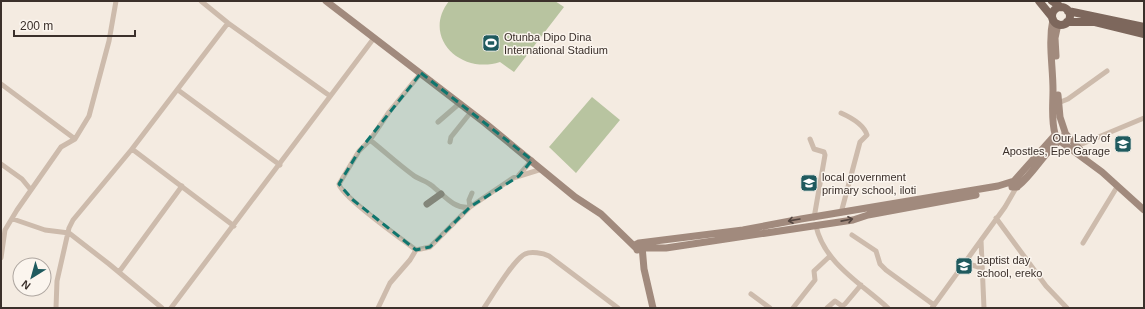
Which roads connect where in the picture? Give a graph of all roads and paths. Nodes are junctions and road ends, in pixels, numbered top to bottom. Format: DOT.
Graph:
graph roads {
  1 [pos="116,1"];
  2 [pos="201,1"];
  3 [pos="326,1"];
  4 [pos="1039,1"];
  5 [pos="1052,1"];
  6 [pos="1061,7"];
  7 [pos="1068,11"];
  8 [pos="1054,20"];
  9 [pos="1067,22"];
  10 [pos="228,23"];
  11 [pos="1144,27"];
  12 [pos="1144,34"];
  13 [pos="374,38"];
  14 [pos="1107,71"];
  15 [pos="421,73"];
  16 [pos="1,84"];
  17 [pos="178,90"];
  18 [pos="330,96"];
  19 [pos="1058,103"];
  20 [pos="460,104"];
  21 [pos="471,112"];
  22 [pos="841,113"];
  23 [pos="1144,118"];
  24 [pos="438,122"];
  25 [pos="1065,132"];
  26 [pos="1057,138"];
  27 [pos="75,139"];
  28 [pos="810,139"];
  29 [pos="370,140"];
  30 [pos="450,142"];
  31 [pos="1077,146"];
  32 [pos="132,149"];
  33 [pos="532,160"];
  34 [pos="1,164"];
  35 [pos="280,165"];
  36 [pos="542,169"];
  37 [pos="1102,172"];
  38 [pos="519,176"];
  39 [pos="1014,185"];
  40 [pos="182,186"];
  41 [pos="1117,187"];
  42 [pos="31,190"];
  43 [pos="472,193"];
  44 [pos="441,194"];
  45 [pos="427,204"];
  46 [pos="470,207"];
  47 [pos="1144,210"];
  48 [pos="840,213"];
  49 [pos="814,218"];
  50 [pos="996,218"];
  51 [pos="13,219"];
  52 [pos="234,226"];
  53 [pos="816,226"];
  54 [pos="3,228"];
  55 [pos="69,233"];
  56 [pos="852,235"];
  57 [pos="981,240"];
  58 [pos="1083,244"];
  59 [pos="639,247"];
  60 [pos="416,250"];
  61 [pos="830,256"];
  62 [pos="1,258"];
  63 [pos="965,263"];
  64 [pos="982,268"];
  65 [pos="119,272"];
  66 [pos="861,285"];
  67 [pos="751,294"];
  68 [pos="933,307"];
  69 [pos="56,308"];
  70 [pos="162,308"];
  71 [pos="171,308"];
  72 [pos="378,308"];
  73 [pos="484,308"];
  74 [pos="618,308"];
  75 [pos="652,308"];
  76 [pos="770,308"];
  77 [pos="793,308"];
  78 [pos="827,308"];
  79 [pos="888,308"];
  80 [pos="984,308"];
  81 [pos="1067,308"];
  1 -- 27 [label="street"];
  2 -- 10 [label="street"];
  3 -- 13 [label="street"];
  4 -- 8 [label="main road"];
  5 -- 6 [label="main road"];
  6 -- 7 [label="main road"];
  6 -- 8 [label="main road"];
  7 -- 9 [label="main road"];
  7 -- 11 [label="main road"];
  8 -- 9 [label="main road"];
  8 -- 19 [label="street"];
  8 -- 26 [label="street"];
  9 -- 12 [label="main road"];
  10 -- 17 [label="street"];
  10 -- 18 [label="street"];
  13 -- 15 [label="street"];
  13 -- 18 [label="street"];
  14 -- 19 [label="street"];
  15 -- 20 [label="street"];
  15 -- 29 [label="street"];
  16 -- 27 [label="street"];
  17 -- 32 [label="street"];
  17 -- 35 [label="street"];
  18 -- 35 [label="street"];
  19 -- 25 [label="street"];
  20 -- 21 [label="street"];
  20 -- 24 [label="street"];
  21 -- 30 [label="street"];
  21 -- 33 [label="street"];
  22 -- 48 [label="street"];
  23 -- 31 [label="street"];
  25 -- 26 [label="street"];
  25 -- 31 [label="street"];
  26 -- 37 [label="street"];
  26 -- 39 [label="street"];
  27 -- 42 [label="street"];
  28 -- 49 [label="street"];
  29 -- 44 [label="street"];
  29 -- 60 [label="street"];
  31 -- 37 [label="street"];
  32 -- 40 [label="street"];
  32 -- 55 [label="street"];
  33 -- 36 [label="street"];
  33 -- 38 [label="street"];
  34 -- 42 [label="street"];
  35 -- 52 [label="street"];
  36 -- 38 [label="street"];
  36 -- 59 [label="street"];
  37 -- 41 [label="street"];
  38 -- 46 [label="street"];
  39 -- 48 [label="street"];
  39 -- 50 [label="street"];
  53 -- 39 [label="street, one-way"];
  40 -- 52 [label="street"];
  40 -- 65 [label="street"];
  41 -- 47 [label="street"];
  41 -- 58 [label="street"];
  42 -- 51 [label="street"];
  43 -- 46 [label="street"];
  44 -- 45 [label="street"];
  44 -- 46 [label="street"];
  46 -- 60 [label="street"];
  48 -- 49 [label="street"];
  49 -- 59 [label="street, one-way"];
  50 -- 57 [label="street"];
  50 -- 81 [label="street"];
  51 -- 54 [label="street"];
  51 -- 55 [label="street"];
  52 -- 71 [label="street"];
  53 -- 59 [label="street"];
  53 -- 61 [label="street"];
  54 -- 62 [label="street"];
  55 -- 65 [label="street"];
  55 -- 69 [label="street"];
  56 -- 68 [label="street"];
  57 -- 63 [label="street"];
  57 -- 64 [label="street"];
  59 -- 75 [label="street"];
  60 -- 72 [label="street"];
  61 -- 66 [label="street"];
  61 -- 77 [label="street"];
  63 -- 64 [label="street"];
  63 -- 68 [label="street"];
  64 -- 80 [label="street"];
  65 -- 70 [label="street"];
  66 -- 78 [label="street"];
  66 -- 79 [label="street"];
  67 -- 76 [label="street"];
  73 -- 74 [label="street"];
}
